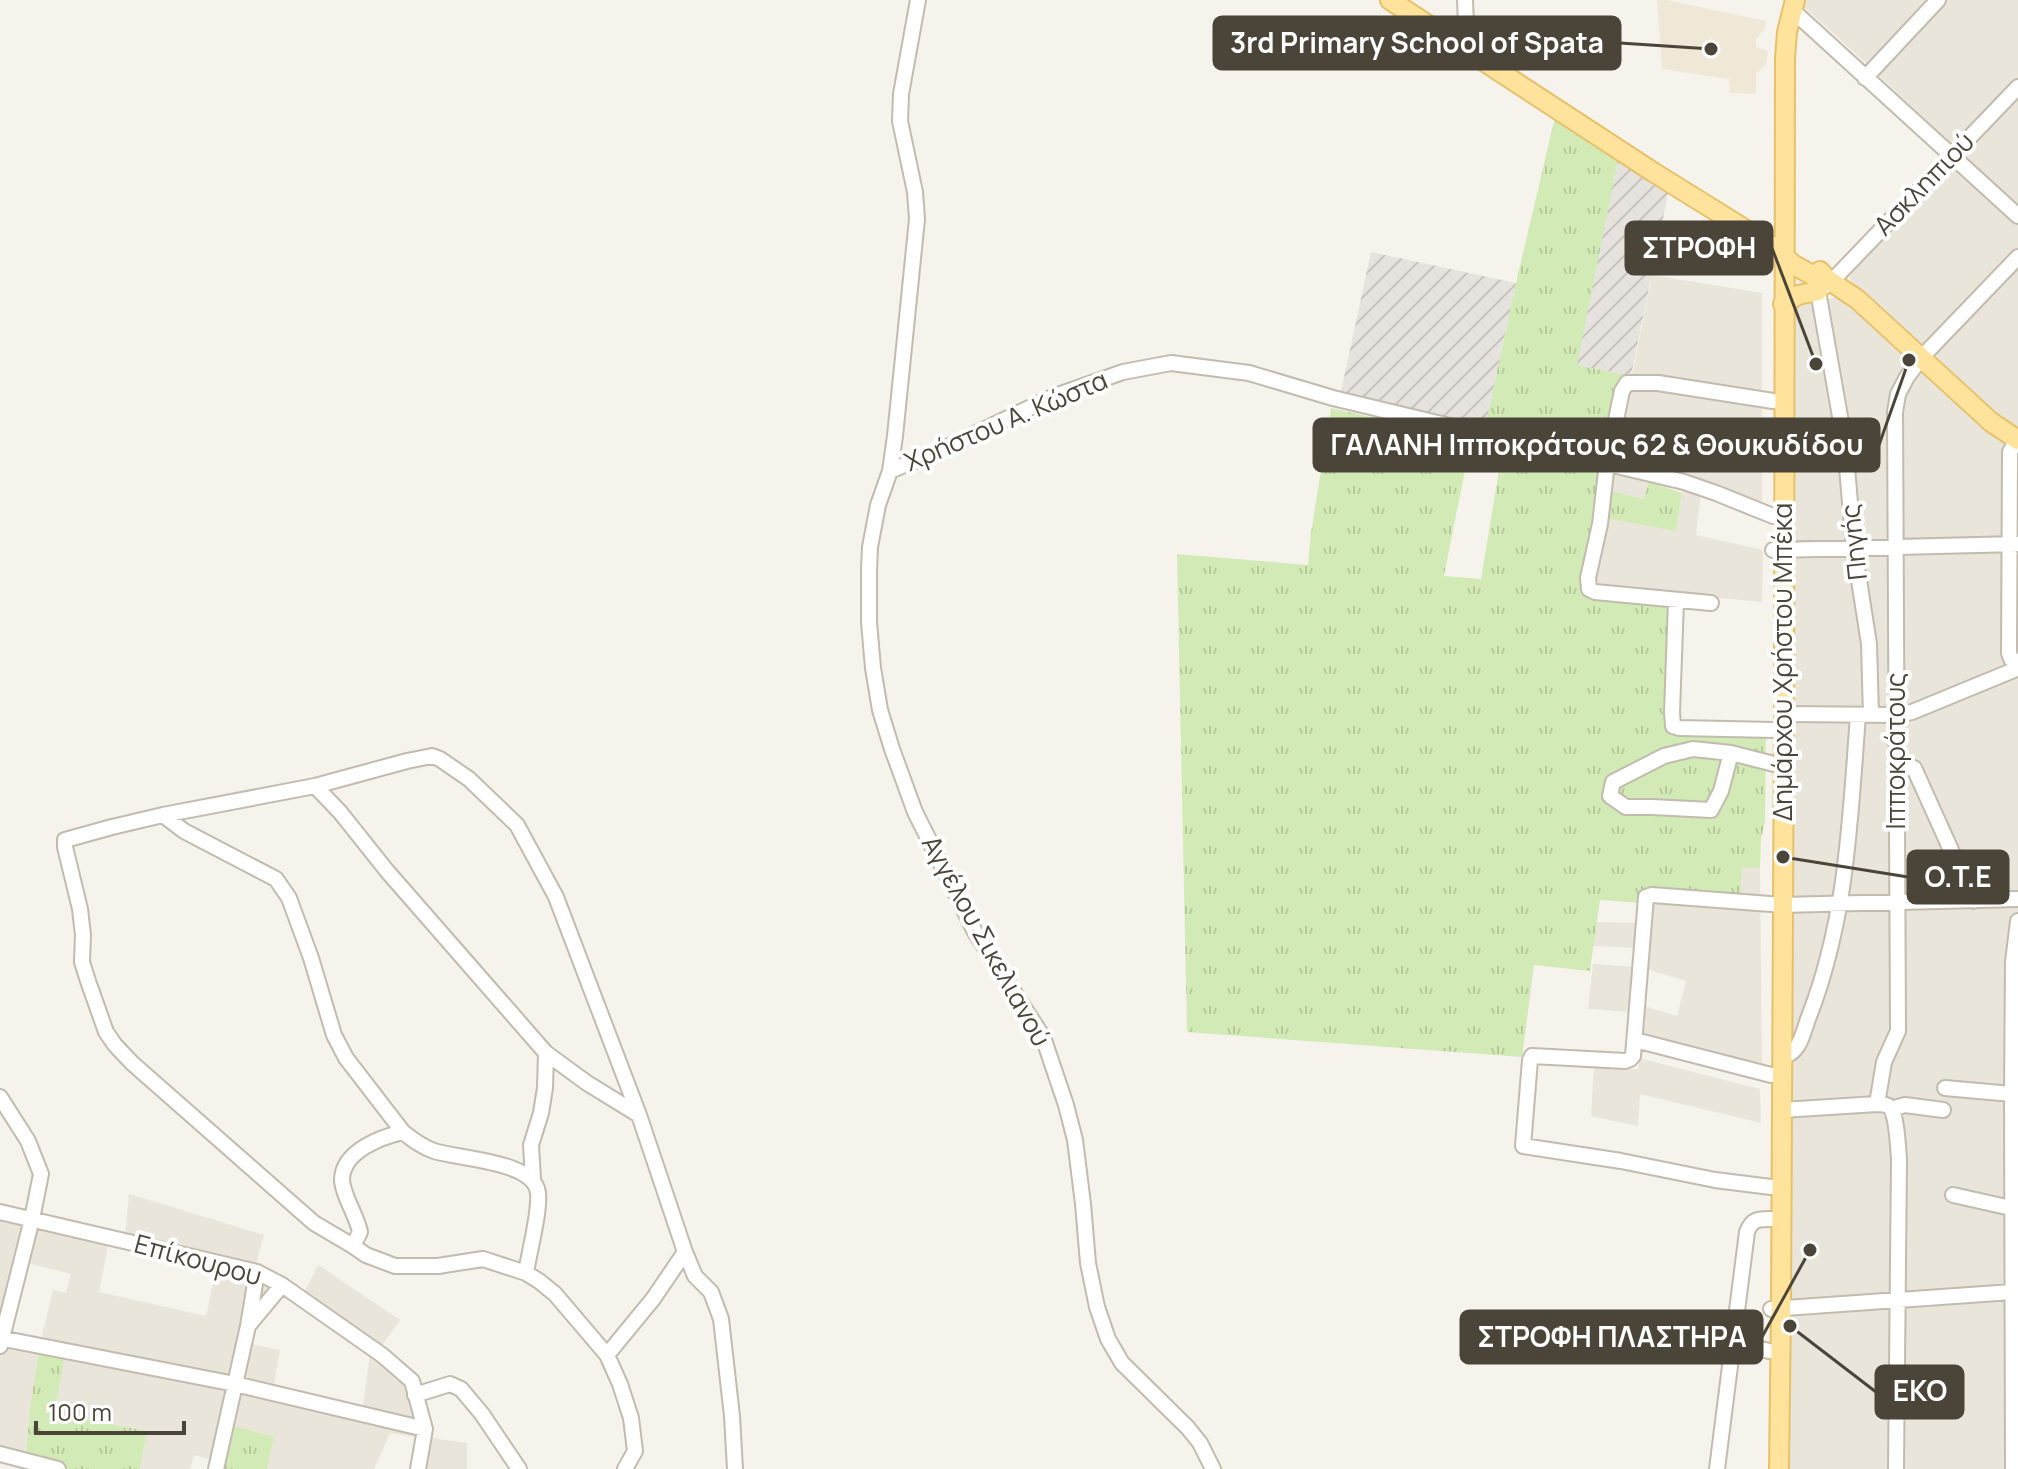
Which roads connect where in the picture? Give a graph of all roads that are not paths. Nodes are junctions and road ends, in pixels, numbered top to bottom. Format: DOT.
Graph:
graph roads {
  1 [pos="918,0"];
  2 [pos="1390,0"];
  3 [pos="1465,0"];
  4 [pos="1938,0"];
  5 [pos="1791,3"];
  6 [pos="1467,49"];
  7 [pos="1865,78"];
  8 [pos="2018,87"];
  9 [pos="1952,155"];
  10 [pos="2018,216"];
  11 [pos="1780,250"];
  12 [pos="2018,257"];
  13 [pos="1825,284"];
  14 [pos="1783,304"];
  15 [pos="1921,358"];
  16 [pos="1773,401"];
  17 [pos="2017,439"];
  18 [pos="1607,463"];
  19 [pos="890,471"];
  20 [pos="1773,516"];
  21 [pos="2014,544"];
  22 [pos="1895,547"];
  23 [pos="1854,548"];
  24 [pos="1778,549"];
  25 [pos="1676,601"];
  26 [pos="1711,603"];
  27 [pos="2018,663"];
  28 [pos="1864,715"];
  29 [pos="1896,715"];
  30 [pos="1779,722"];
  31 [pos="1731,753"];
  32 [pos="1774,764"];
  33 [pos="1896,764"];
  34 [pos="315,786"];
  35 [pos="163,815"];
  36 [pos="2018,899"];
  37 [pos="1974,901"];
  38 [pos="1897,902"];
  39 [pos="1841,903"];
  40 [pos="1777,905"];
  41 [pos="2018,921"];
  42 [pos="2016,1028"];
  43 [pos="1635,1040"];
  44 [pos="546,1053"];
  45 [pos="1782,1056"];
  46 [pos="1771,1075"];
  47 [pos="1945,1088"];
  48 [pos="2012,1094"];
  49 [pos="0,1097"];
  50 [pos="1884,1106"];
  51 [pos="1782,1110"];
  52 [pos="1943,1110"];
  53 [pos="639,1115"];
  54 [pos="403,1132"];
  55 [pos="2014,1165"];
  56 [pos="533,1179"];
  57 [pos="1771,1187"];
  58 [pos="1953,1195"];
  59 [pos="2011,1208"];
  60 [pos="0,1212"];
  61 [pos="32,1219"];
  62 [pos="1771,1219"];
  63 [pos="353,1246"];
  64 [pos="685,1252"];
  65 [pos="257,1272"];
  66 [pos="526,1273"];
  67 [pos="282,1285"];
  68 [pos="2012,1292"];
  69 [pos="1898,1300"];
  70 [pos="1776,1308"];
  71 [pos="248,1326"];
  72 [pos="1,1341"];
  73 [pos="1733,1342"];
  74 [pos="1769,1351"];
  75 [pos="607,1355"];
  76 [pos="235,1384"];
  77 [pos="415,1395"];
  78 [pos="425,1429"];
  79 [pos="505,1447"];
  80 [pos="0,1454"];
  81 [pos="58,1469"];
  82 [pos="216,1469"];
  83 [pos="418,1469"];
  84 [pos="509,1469"];
  85 [pos="519,1469"];
  86 [pos="625,1469"];
  87 [pos="735,1469"];
  88 [pos="1213,1469"];
  89 [pos="1717,1469"];
  90 [pos="1768,1469"];
  91 [pos="1779,1469"];
  92 [pos="1896,1469"];
  93 [pos="2013,1469"];
  1 -- 19 [label="street, Αγγέλου Σικελιανού"];
  2 -- 6 [label="main road"];
  3 -- 6 [label="street"];
  4 -- 7 [label="street"];
  5 -- 7 [label="street"];
  5 -- 11 [label="main road, Δημάρχου Χρήστου Μπέκα"];
  6 -- 11 [label="main road"];
  7 -- 9 [label="street"];
  8 -- 9 [label="street, Ασκληπιού"];
  9 -- 10 [label="street"];
  9 -- 13 [label="street, Ασκληπιού"];
  11 -- 13 [label="main road"];
  11 -- 14 [label="main road, Δημάρχου Χρήστου Μπέκα"];
  11 -- 16 [label="main road, Δημάρχου Χρήστου Μπέκα"];
  12 -- 15 [label="street, Ιπποκράτους"];
  13 -- 14 [label="main road"];
  13 -- 15 [label="main road"];
  13 -- 23 [label="street, Πηγής"];
  14 -- 24 [label="main road, Δημάρχου Χρήστου Μπέκα"];
  15 -- 17 [label="main road"];
  15 -- 22 [label="street, Ιπποκράτους"];
  16 -- 18 [label="street"];
  16 -- 20 [label="main road, Δημάρχου Χρήστου Μπέκα"];
  17 -- 21 [label="street"];
  18 -- 19 [label="street, Χρήστου Α. Κώστα"];
  18 -- 20 [label="street, Χρήστου Α. Κώστα"];
  18 -- 25 [label="street"];
  19 -- 88 [label="street, Αγγέλου Σικελιανού"];
  20 -- 24 [label="main road, Δημάρχου Χρήστου Μπέκα"];
  21 -- 22 [label="street"];
  21 -- 27 [label="street"];
  22 -- 23 [label="street"];
  22 -- 29 [label="street, Ιπποκράτους"];
  23 -- 24 [label="street"];
  23 -- 28 [label="street, Πηγής"];
  24 -- 30 [label="main road, Δημάρχου Χρήστου Μπέκα"];
  25 -- 26 [label="street"];
  25 -- 30 [label="street"];
  27 -- 29 [label="street"];
  28 -- 29 [label="street"];
  28 -- 30 [label="street"];
  28 -- 39 [label="street, Πηγής"];
  29 -- 33 [label="street, Ιπποκράτους"];
  30 -- 32 [label="main road, Δημάρχου Χρήστου Μπέκα"];
  30 -- 40 [label="main road, Δημάρχου Χρήστου Μπέκα"];
  31 -- 31 [label="street"];
  31 -- 32 [label="street"];
  32 -- 40 [label="main road, Δημάρχου Χρήστου Μπέκα"];
  33 -- 37 [label="street"];
  33 -- 38 [label="street, Ιπποκράτους"];
  34 -- 35 [label="street"];
  34 -- 44 [label="street"];
  34 -- 53 [label="street"];
  35 -- 54 [label="street"];
  35 -- 63 [label="street"];
  36 -- 37 [label="street"];
  37 -- 38 [label="street"];
  38 -- 39 [label="street"];
  38 -- 50 [label="street, Ιπποκράτους"];
  39 -- 40 [label="street"];
  39 -- 45 [label="street, Πηγής"];
  40 -- 43 [label="street"];
  40 -- 45 [label="main road, Δημάρχου Χρήστου Μπέκα"];
  40 -- 46 [label="main road, Δημάρχου Χρήστου Μπέκα"];
  41 -- 42 [label="street"];
  42 -- 48 [label="street"];
  43 -- 46 [label="street"];
  43 -- 57 [label="street"];
  44 -- 53 [label="street"];
  44 -- 56 [label="street"];
  45 -- 51 [label="main road, Δημάρχου Χρήστου Μπέκα"];
  46 -- 57 [label="main road, Δημάρχου Χρήστου Μπέκα"];
  47 -- 48 [label="street"];
  48 -- 55 [label="street"];
  49 -- 61 [label="street"];
  50 -- 51 [label="street"];
  50 -- 52 [label="street"];
  50 -- 69 [label="street, Ιπποκράτους"];
  51 -- 70 [label="main road, Δημάρχου Χρήστου Μπέκα"];
  53 -- 64 [label="street"];
  54 -- 56 [label="street"];
  54 -- 63 [label="street"];
  55 -- 59 [label="street"];
  56 -- 66 [label="street"];
  57 -- 62 [label="main road, Δημάρχου Χρήστου Μπέκα"];
  58 -- 59 [label="street"];
  59 -- 68 [label="street"];
  60 -- 61 [label="street, Επίκουρου"];
  61 -- 65 [label="street, Επίκουρου"];
  61 -- 72 [label="street"];
  62 -- 70 [label="main road, Δημάρχου Χρήστου Μπέκα"];
  62 -- 73 [label="street"];
  63 -- 66 [label="street"];
  64 -- 75 [label="street"];
  64 -- 87 [label="street"];
  65 -- 67 [label="street, Επίκουρου"];
  65 -- 71 [label="street"];
  66 -- 75 [label="street"];
  67 -- 71 [label="street"];
  67 -- 77 [label="street, Επίκουρου"];
  68 -- 69 [label="street"];
  68 -- 93 [label="street"];
  69 -- 70 [label="street"];
  69 -- 92 [label="street, Ιπποκράτους"];
  70 -- 74 [label="main road, Δημάρχου Χρήστου Μπέκα"];
  70 -- 91 [label="main road, Δημάρχου Χρήστου Μπέκα"];
  71 -- 76 [label="street"];
  72 -- 76 [label="street"];
  73 -- 74 [label="street"];
  73 -- 89 [label="street"];
  74 -- 90 [label="main road, Δημάρχου Χρήστου Μπέκα"];
  75 -- 86 [label="street"];
  76 -- 78 [label="street"];
  76 -- 82 [label="street"];
  77 -- 78 [label="street, Επίκουρου"];
  77 -- 79 [label="street"];
  78 -- 83 [label="street"];
  79 -- 84 [label="street"];
  79 -- 85 [label="street"];
  80 -- 81 [label="street"];
}
